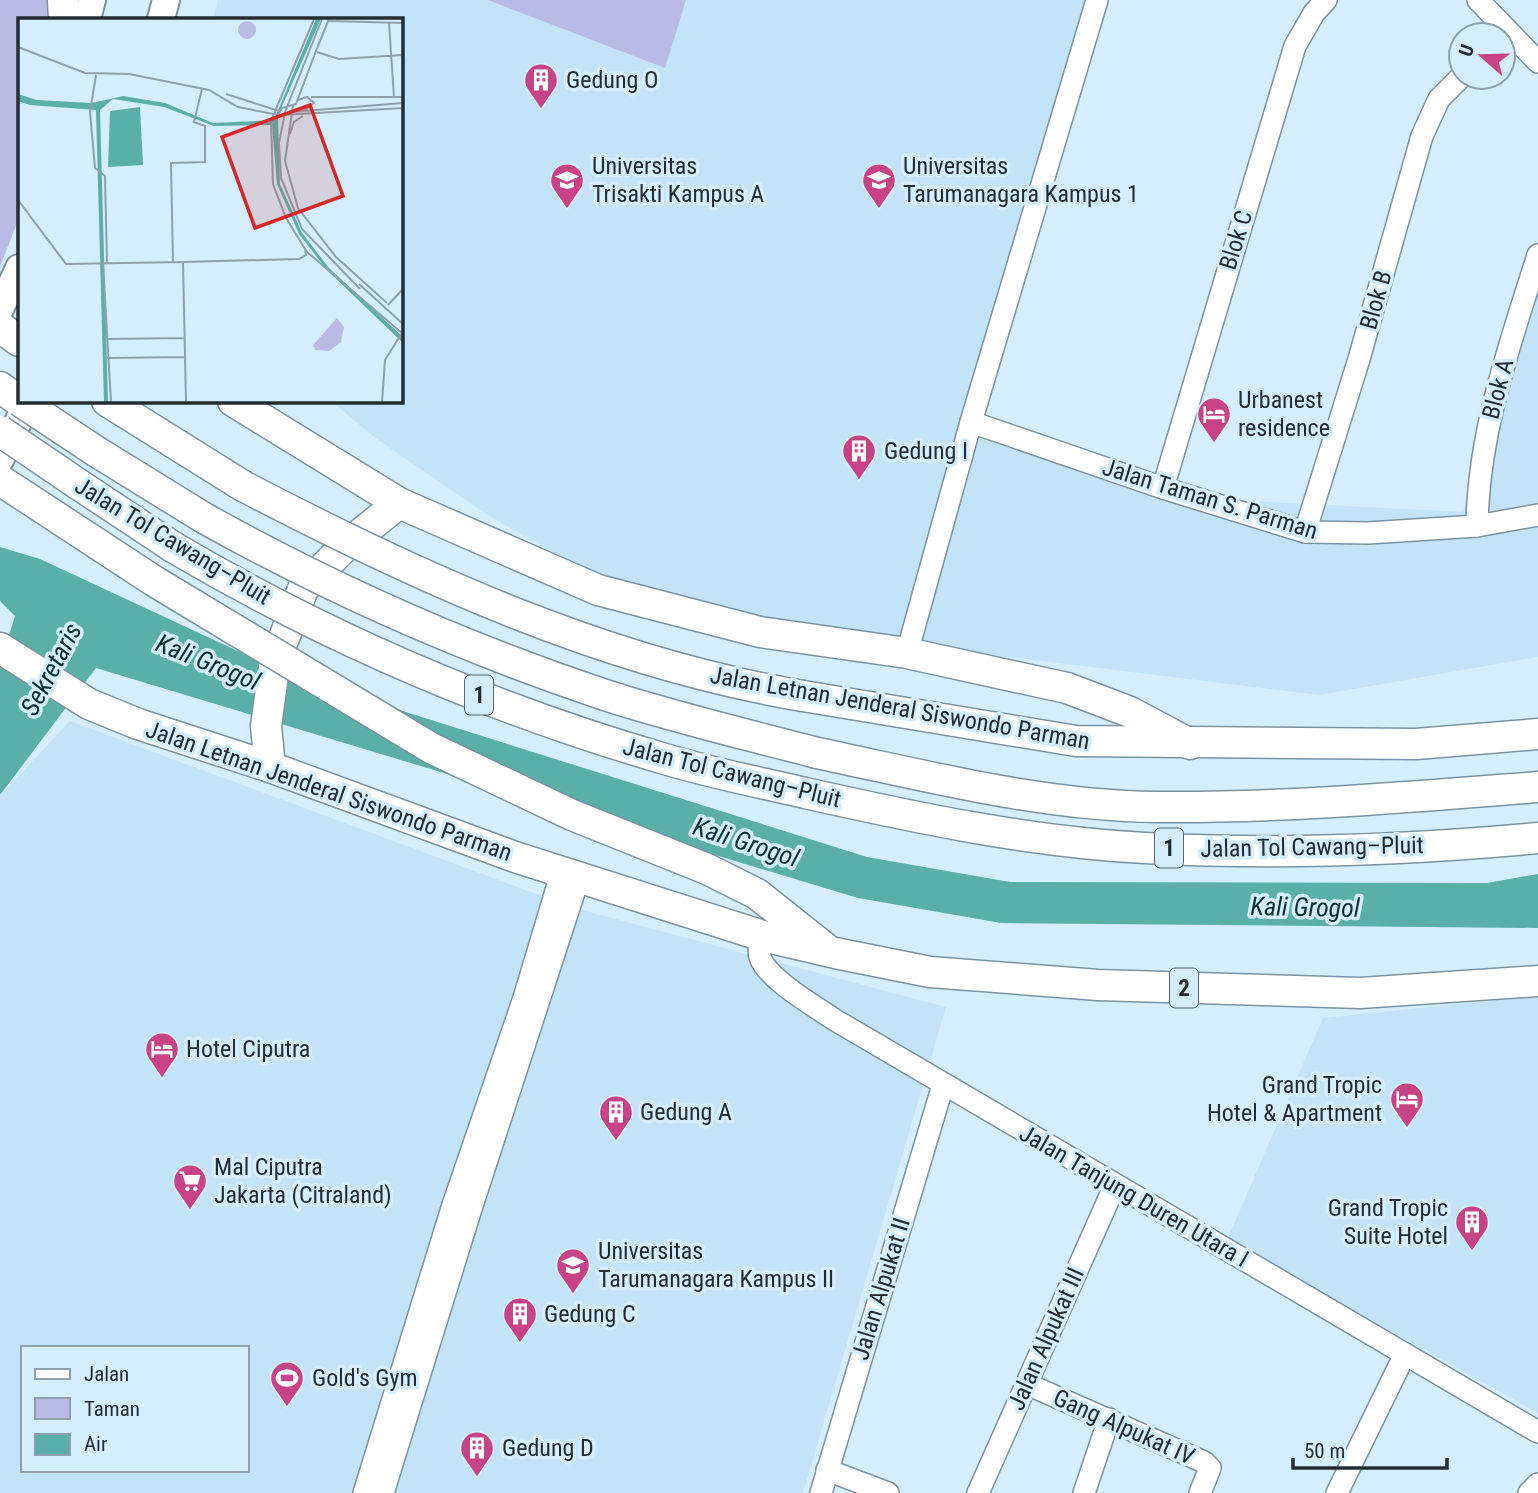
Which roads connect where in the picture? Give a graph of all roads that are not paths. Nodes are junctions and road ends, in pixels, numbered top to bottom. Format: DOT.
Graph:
graph roads {
  1 [pos="63,0"];
  2 [pos="92,0"];
  3 [pos="166,0"];
  4 [pos="1097,0"];
  5 [pos="1326,0"];
  6 [pos="1478,0"];
  7 [pos="64,18"];
  8 [pos="87,18"];
  9 [pos="161,18"];
  10 [pos="1495,21"];
  11 [pos="1517,44"];
  12 [pos="1538,62"];
  13 [pos="1447,91"];
  14 [pos="1538,255"];
  15 [pos="18,270"];
  16 [pos="0,309"];
  17 [pos="0,327"];
  18 [pos="18,340"];
  19 [pos="0,387"];
  20 [pos="18,400"];
  21 [pos="21,402"];
  22 [pos="28,402"];
  23 [pos="109,402"];
  24 [pos="235,402"];
  25 [pos="971,422"];
  26 [pos="0,431"];
  27 [pos="0,460"];
  28 [pos="0,481"];
  29 [pos="1163,488"];
  30 [pos="399,503"];
  31 [pos="1538,515"];
  32 [pos="1477,526"];
  33 [pos="1305,532"];
  34 [pos="0,648"];
  35 [pos="907,653"];
  36 [pos="0,674"];
  37 [pos="82,700"];
  38 [pos="1538,734"];
  39 [pos="1190,744"];
  40 [pos="270,767"];
  41 [pos="1538,787"];
  42 [pos="1538,838"];
  43 [pos="570,874"];
  44 [pos="763,936"];
  45 [pos="831,952"];
  46 [pos="1538,981"];
  47 [pos="943,1085"];
  48 [pos="1115,1185"];
  49 [pos="461,1210"];
  50 [pos="1405,1354"];
  51 [pos="1027,1384"];
  52 [pos="1109,1419"];
  53 [pos="1538,1432"];
  54 [pos="827,1470"];
  55 [pos="1538,1484"];
  56 [pos="1203,1485"];
  57 [pos="364,1493"];
  58 [pos="383,1493"];
  59 [pos="821,1493"];
  60 [pos="888,1493"];
  61 [pos="978,1493"];
  62 [pos="1084,1493"];
  63 [pos="1337,1493"];
  64 [pos="1529,1493"];
  1 -- 7 [label="highway"];
  2 -- 8 [label="main road"];
  3 -- 9 [label="main road"];
  4 -- 25 [label="street"];
  5 -- 29 [label="street, Blok C"];
  6 -- 10 [label="street"];
  11 -- 12 [label="street"];
  13 -- 33 [label="street, Blok B"];
  14 -- 32 [label="street, Blok A"];
  15 -- 16 [label="main road"];
  17 -- 18 [label="highway"];
  19 -- 20 [label="highway, Jalan Tol Cawang–Pluit / 1"];
  21 -- 41 [label="highway, Jalan Tol Cawang–Pluit / 1, bridge"];
  22 -- 27 [label="main road"];
  23 -- 39 [label="highway, Jalan Letnan Jenderal Siswondo Parman, bridge"];
  24 -- 30 [label="highway"];
  25 -- 29 [label="street, Jalan Taman S. Parman"];
  25 -- 35 [label="street"];
  26 -- 42 [label="highway, Jalan Tol Cawang–Pluit / 1, bridge"];
  28 -- 45 [label="highway, Jalan Letnan Jenderal Siswondo Parman, bridge"];
  29 -- 33 [label="street, Jalan Taman S. Parman"];
  30 -- 35 [label="highway"];
  30 -- 40 [label="highway"];
  31 -- 32 [label="street, Jalan Taman S. Parman"];
  32 -- 33 [label="street, Jalan Taman S. Parman"];
  34 -- 37 [label="highway, Jalan Letnan Jenderal Siswondo Parman"];
  35 -- 39 [label="highway"];
  36 -- 37 [label="highway"];
  37 -- 40 [label="highway, Jalan Letnan Jenderal Siswondo Parman"];
  38 -- 39 [label="highway, Jalan Letnan Jenderal Siswondo Parman"];
  40 -- 43 [label="highway, Jalan Letnan Jenderal Siswondo Parman"];
  43 -- 44 [label="highway, Jalan Letnan Jenderal Siswondo Parman"];
  43 -- 49 [label="street"];
  44 -- 45 [label="highway, Jalan Letnan Jenderal Siswondo Parman"];
  44 -- 47 [label="street, Jalan Tanjung Duren Utara I"];
  45 -- 46 [label="highway, Jalan Letnan Jenderal Siswondo Parman / 2"];
  47 -- 48 [label="street, Jalan Tanjung Duren Utara I"];
  47 -- 54 [label="street, Jalan Alpukat II"];
  48 -- 50 [label="street, Jalan Tanjung Duren Utara I"];
  48 -- 51 [label="street, Jalan Alpukat III"];
  49 -- 57 [label="street"];
  49 -- 58 [label="street"];
  50 -- 53 [label="street, Jalan Tanjung Duren Utara I"];
  50 -- 63 [label="street"];
  51 -- 52 [label="street, Gang Alpukat IV"];
  51 -- 61 [label="street, Jalan Alpukat III"];
  52 -- 56 [label="street, Gang Alpukat IV"];
  52 -- 62 [label="street"];
  54 -- 59 [label="street, Jalan Alpukat II"];
  54 -- 60 [label="street"];
  55 -- 64 [label="street"];
}
